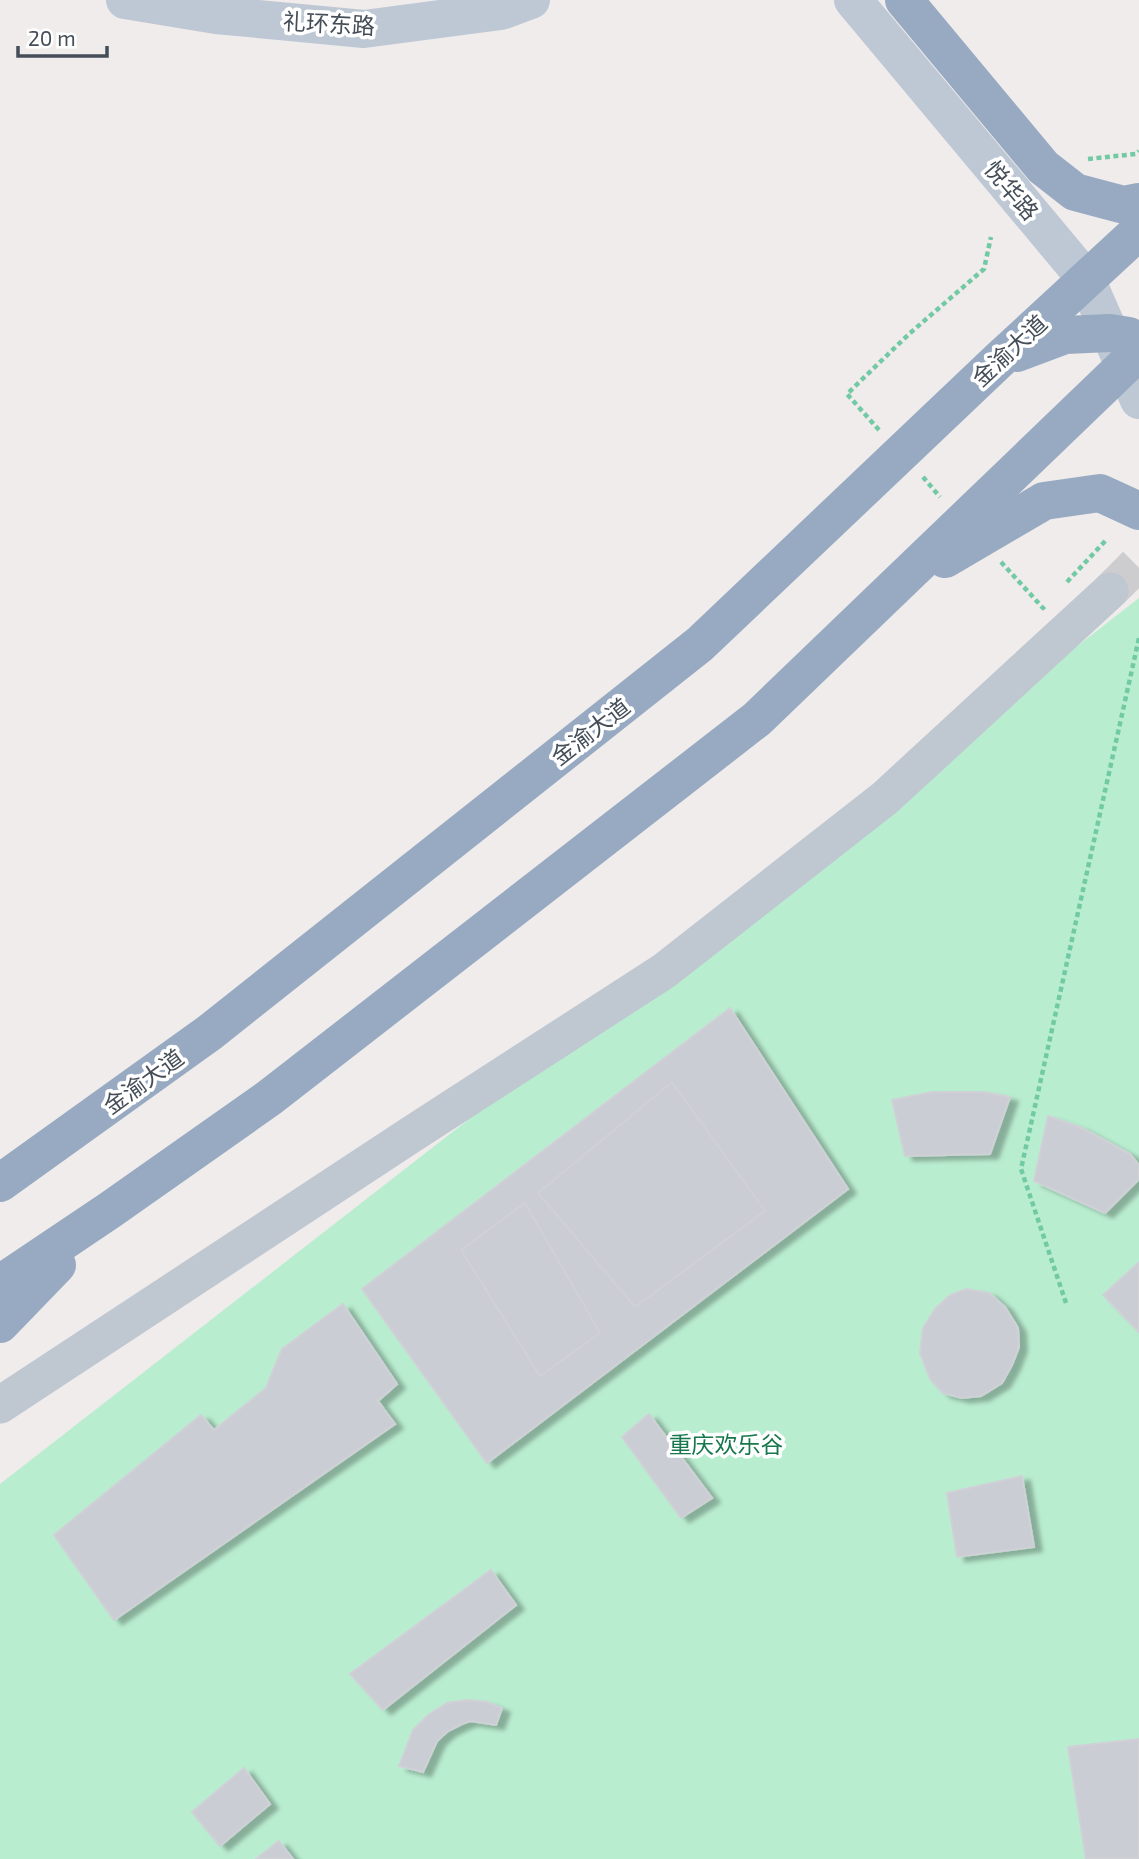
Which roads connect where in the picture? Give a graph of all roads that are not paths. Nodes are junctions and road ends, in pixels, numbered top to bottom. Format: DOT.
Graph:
graph roads {
  1 [pos="125,0"];
  2 [pos="531,0"];
  3 [pos="853,0"];
  4 [pos="904,0"];
  5 [pos="1139,202"];
  6 [pos="1139,231"];
  7 [pos="1086,279"];
  8 [pos="1130,359"];
  9 [pos="999,360"];
  10 [pos="1139,511"];
  11 [pos="1110,591"];
  12 [pos="889,592"];
  13 [pos="0,1183"];
  14 [pos="110,1210"];
  15 [pos="0,1284"];
  16 [pos="0,1324"];
  17 [pos="0,1405"];
  1 -- 2 [label="main road, 礼环东路"];
  3 -- 7 [label="main road, 悦华路"];
  4 -- 5 [label="highway"];
  6 -- 7 [label="highway, 金渝大道"];
  7 -- 8 [label="main road, 悦华路"];
  7 -- 9 [label="highway, 金渝大道"];
  8 -- 9 [label="highway"];
  8 -- 12 [label="highway"];
  9 -- 13 [label="highway, 金渝大道"];
  10 -- 12 [label="highway"];
  11 -- 17 [label="street"];
  12 -- 14 [label="highway"];
  14 -- 15 [label="highway"];
  14 -- 16 [label="highway"];
}
